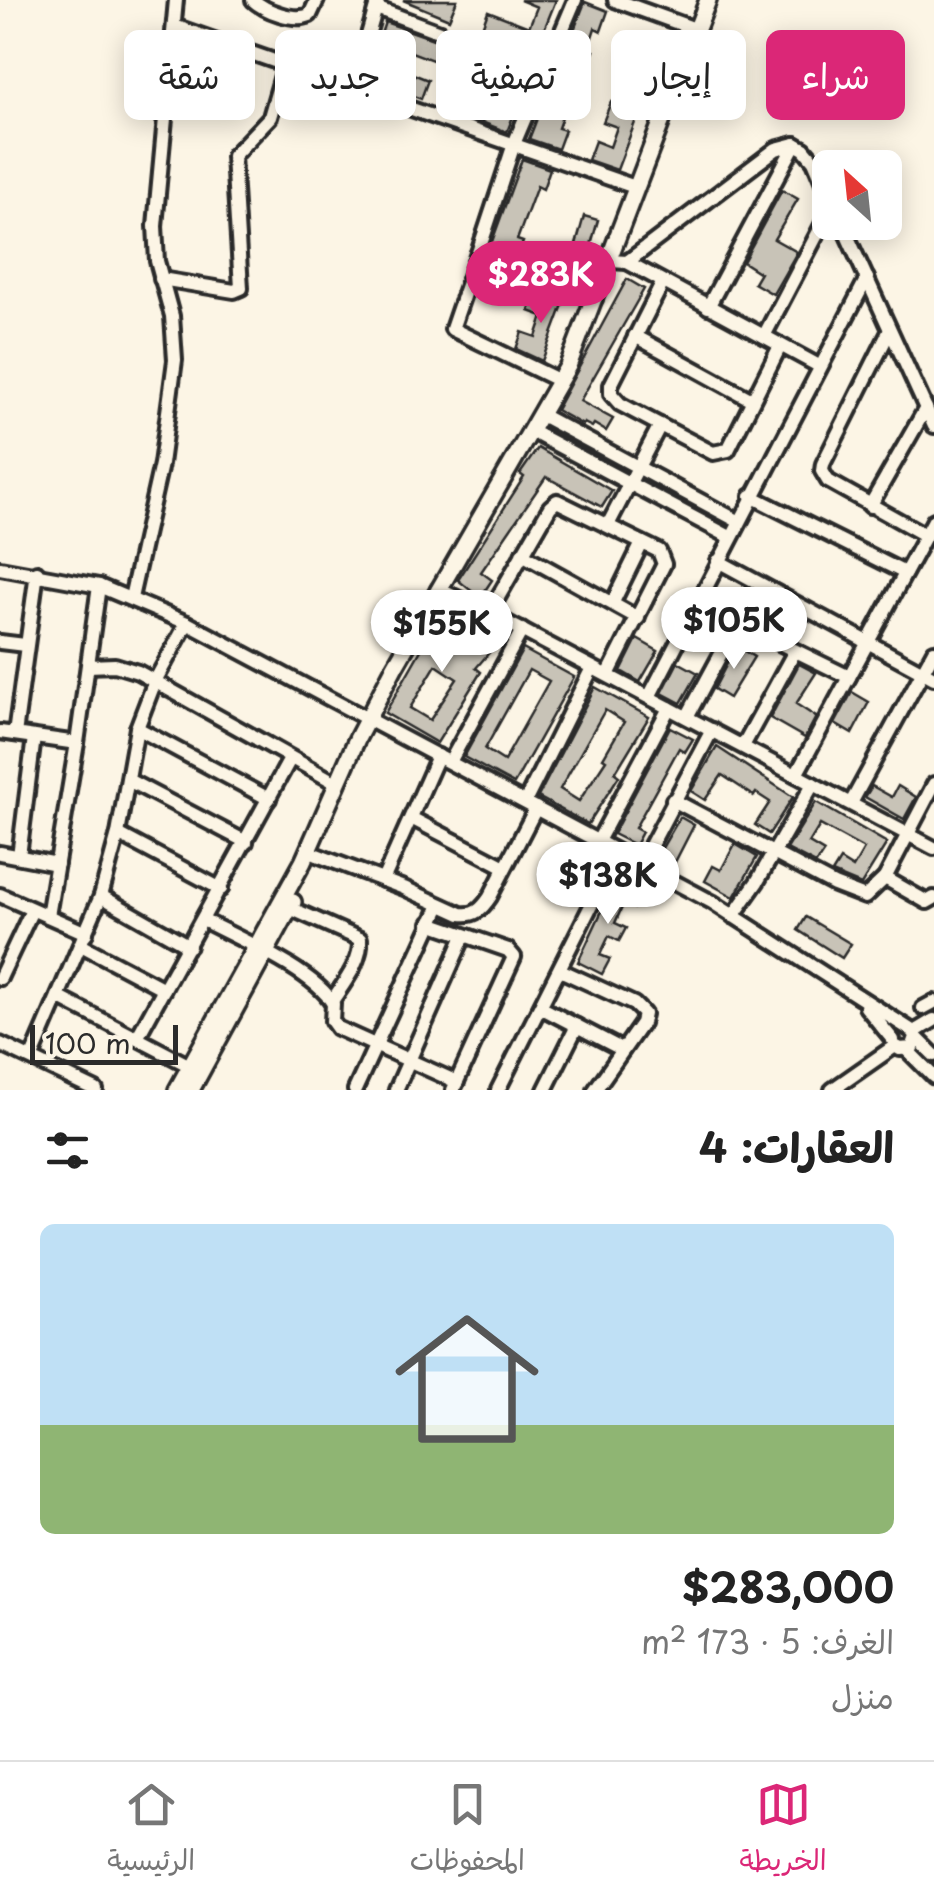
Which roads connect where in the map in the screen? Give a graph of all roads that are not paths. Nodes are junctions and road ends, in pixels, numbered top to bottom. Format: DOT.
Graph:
graph roads {
  1 [pos="176,0"];
  2 [pos="253,0"];
  3 [pos="317,0"];
  4 [pos="575,0"];
  5 [pos="616,0"];
  6 [pos="708,0"];
  7 [pos="377,4"];
  8 [pos="174,26"];
  9 [pos="695,29"];
  10 [pos="370,30"];
  11 [pos="436,30"];
  12 [pos="275,61"];
  13 [pos="275,100"];
  14 [pos="416,110"];
  15 [pos="514,144"];
  16 [pos="795,144"];
  17 [pos="812,158"];
  18 [pos="636,187"];
  19 [pos="814,240"];
  20 [pos="849,240"];
  21 [pos="478,253"];
  22 [pos="618,261"];
  23 [pos="867,278"];
  24 [pos="161,279"];
  25 [pos="663,282"];
  26 [pos="595,299"];
  27 [pos="708,307"];
  28 [pos="890,332"];
  29 [pos="635,336"];
  30 [pos="764,336"];
  31 [pos="780,346"];
  32 [pos="819,366"];
  33 [pos="560,381"];
  34 [pos="752,400"];
  35 [pos="926,408"];
  36 [pos="541,415"];
  37 [pos="660,425"];
  38 [pos="934,426"];
  39 [pos="531,431"];
  40 [pos="636,468"];
  41 [pos="629,483"];
  42 [pos="751,496"];
  43 [pos="870,506"];
  44 [pos="934,520"];
  45 [pos="738,521"];
  46 [pos="608,525"];
  47 [pos="925,535"];
  48 [pos="730,536"];
  49 [pos="642,544"];
  50 [pos="522,554"];
  51 [pos="718,561"];
  52 [pos="0,568"];
  53 [pos="37,572"];
  54 [pos="905,572"];
  55 [pos="99,586"];
  56 [pos="438,589"];
  57 [pos="131,598"];
  58 [pos="613,602"];
  59 [pos="489,612"];
  60 [pos="638,618"];
  61 [pos="187,623"];
  62 [pos="522,630"];
  63 [pos="868,641"];
  64 [pos="0,642"];
  65 [pos="25,645"];
  66 [pos="934,651"];
  67 [pos="795,652"];
  68 [pos="88,666"];
  69 [pos="592,668"];
  70 [pos="928,674"];
  71 [pos="608,676"];
  72 [pos="849,676"];
  73 [pos="155,681"];
  74 [pos="649,697"];
  75 [pos="669,708"];
  76 [pos="688,718"];
  77 [pos="370,720"];
  78 [pos="137,728"];
  79 [pos="712,730"];
  80 [pos="0,732"];
  81 [pos="15,734"];
  82 [pos="34,737"];
  83 [pos="77,743"];
  84 [pos="743,746"];
  85 [pos="290,759"];
  86 [pos="444,759"];
  87 [pos="796,775"];
  88 [pos="128,780"];
  89 [pos="338,784"];
  90 [pos="813,784"];
  91 [pos="934,784"];
  92 [pos="269,799"];
  93 [pos="673,800"];
  94 [pos="852,803"];
  95 [pos="530,805"];
  96 [pos="410,818"];
  97 [pos="118,834"];
  98 [pos="908,834"];
  99 [pos="246,842"];
  100 [pos="597,843"];
  101 [pos="934,848"];
  102 [pos="772,853"];
  103 [pos="0,854"];
  104 [pos="617,854"];
  105 [pos="317,855"];
  106 [pos="19,856"];
  107 [pos="57,864"];
  108 [pos="640,866"];
  109 [pos="505,867"];
  110 [pos="885,878"];
  111 [pos="383,880"];
  112 [pos="221,889"];
  113 [pos="0,895"];
  114 [pos="100,896"];
  115 [pos="934,898"];
  116 [pos="440,905"];
  117 [pos="290,908"];
  118 [pos="32,910"];
  119 [pos="48,916"];
  120 [pos="733,916"];
  121 [pos="204,920"];
  122 [pos="430,924"];
  123 [pos="464,936"];
  124 [pos="84,939"];
  125 [pos="189,946"];
  126 [pos="261,950"];
  127 [pos="4,962"];
  128 [pos="560,970"];
  129 [pos="0,978"];
  130 [pos="164,989"];
  131 [pos="855,994"];
  132 [pos="58,997"];
  133 [pos="332,1001"];
  134 [pos="542,1008"];
  135 [pos="934,1020"];
  136 [pos="576,1026"];
  137 [pos="911,1032"];
  138 [pos="136,1038"];
  139 [pos="0,1044"];
  140 [pos="378,1044"];
  141 [pos="898,1045"];
  142 [pos="622,1050"];
  143 [pos="934,1055"];
  144 [pos="32,1057"];
  145 [pos="412,1059"];
  146 [pos="190,1066"];
  147 [pos="934,1077"];
  148 [pos="80,1086"];
  149 [pos="455,1086"];
  150 [pos="96,1090"];
  151 [pos="178,1090"];
  152 [pos="191,1090"];
  153 [pos="355,1090"];
  154 [pos="396,1090"];
  155 [pos="498,1090"];
  156 [pos="545,1090"];
  157 [pos="595,1090"];
  158 [pos="832,1090"];
  1 -- 8 [label="street"];
  2 -- 3 [label="street"];
  4 -- 15 [label="street"];
  5 -- 9 [label="street"];
  6 -- 9 [label="main road"];
  7 -- 10 [label="street"];
  7 -- 11 [label="street"];
  8 -- 12 [label="street"];
  8 -- 24 [label="street"];
  9 -- 18 [label="main road"];
  13 -- 24 [label="street"];
  14 -- 15 [label="street"];
  15 -- 18 [label="street"];
  15 -- 21 [label="street"];
  16 -- 17 [label="street"];
  16 -- 22 [label="street"];
  16 -- 27 [label="street"];
  18 -- 22 [label="main road"];
  19 -- 30 [label="street"];
  20 -- 23 [label="street"];
  21 -- 26 [label="street"];
  21 -- 33 [label="street"];
  22 -- 25 [label="street"];
  22 -- 26 [label="main road"];
  23 -- 28 [label="street"];
  23 -- 32 [label="street"];
  24 -- 57 [label="street"];
  25 -- 27 [label="street"];
  25 -- 29 [label="street"];
  26 -- 33 [label="main road"];
  27 -- 30 [label="street"];
  28 -- 35 [label="street"];
  28 -- 43 [label="street"];
  29 -- 34 [label="street"];
  29 -- 37 [label="street"];
  30 -- 31 [label="street"];
  31 -- 32 [label="street"];
  31 -- 34 [label="street"];
  32 -- 42 [label="street"];
  33 -- 36 [label="main road"];
  34 -- 37 [label="street"];
  35 -- 38 [label="street"];
  35 -- 43 [label="street"];
  36 -- 39 [label="main road"];
  36 -- 40 [label="street"];
  37 -- 40 [label="street"];
  39 -- 41 [label="street"];
  39 -- 56 [label="main road"];
  40 -- 41 [label="street"];
  40 -- 45 [label="street"];
  41 -- 46 [label="street"];
  41 -- 48 [label="street"];
  42 -- 45 [label="street"];
  42 -- 54 [label="street"];
  43 -- 47 [label="street"];
  44 -- 47 [label="street"];
  45 -- 48 [label="street"];
  46 -- 49 [label="street"];
  46 -- 50 [label="street"];
  47 -- 54 [label="street"];
  48 -- 51 [label="street"];
  49 -- 58 [label="street"];
  49 -- 60 [label="street"];
  50 -- 58 [label="street"];
  50 -- 59 [label="street"];
  51 -- 63 [label="street"];
  51 -- 74 [label="street"];
  52 -- 53 [label="street"];
  53 -- 55 [label="street"];
  53 -- 65 [label="street"];
  54 -- 63 [label="street"];
  55 -- 57 [label="street"];
  55 -- 68 [label="street"];
  56 -- 59 [label="street"];
  56 -- 77 [label="main road"];
  57 -- 61 [label="street"];
  58 -- 60 [label="street"];
  59 -- 62 [label="street"];
  60 -- 71 [label="street"];
  61 -- 73 [label="street"];
  61 -- 77 [label="street"];
  62 -- 69 [label="street"];
  62 -- 86 [label="street"];
  63 -- 70 [label="street"];
  63 -- 72 [label="street"];
  64 -- 65 [label="street"];
  65 -- 81 [label="street"];
  66 -- 70 [label="street"];
  67 -- 72 [label="street"];
  67 -- 76 [label="street"];
  67 -- 84 [label="street"];
  68 -- 73 [label="street"];
  68 -- 83 [label="street"];
  69 -- 71 [label="street"];
  69 -- 95 [label="street"];
  70 -- 94 [label="street"];
  71 -- 74 [label="street"];
  72 -- 87 [label="street"];
  73 -- 78 [label="street"];
  73 -- 85 [label="street"];
  74 -- 75 [label="street"];
  75 -- 76 [label="street"];
  75 -- 100 [label="street"];
  76 -- 79 [label="street"];
  77 -- 86 [label="street"];
  77 -- 89 [label="main road"];
  77 -- 105 [label="main road"];
  78 -- 88 [label="street"];
  78 -- 92 [label="street"];
  79 -- 84 [label="street"];
  79 -- 93 [label="street"];
  80 -- 81 [label="street"];
  81 -- 82 [label="street"];
  82 -- 83 [label="street"];
  82 -- 106 [label="street"];
  83 -- 107 [label="street"];
  84 -- 87 [label="street"];
  85 -- 89 [label="street"];
  85 -- 92 [label="street"];
  86 -- 95 [label="street"];
  86 -- 96 [label="street"];
  87 -- 90 [label="street"];
  88 -- 97 [label="street"];
  88 -- 99 [label="street"];
  89 -- 126 [label="main road"];
  90 -- 94 [label="street"];
  90 -- 102 [label="street"];
  91 -- 98 [label="street"];
  92 -- 99 [label="street"];
  93 -- 102 [label="street"];
  93 -- 108 [label="street"];
  94 -- 98 [label="street"];
  95 -- 100 [label="street"];
  95 -- 109 [label="street"];
  96 -- 109 [label="street"];
  96 -- 111 [label="street"];
  97 -- 112 [label="street"];
  97 -- 114 [label="street"];
  98 -- 101 [label="street"];
  98 -- 110 [label="street"];
  99 -- 112 [label="street"];
  100 -- 104 [label="street"];
  102 -- 110 [label="street"];
  102 -- 120 [label="street"];
  103 -- 106 [label="street"];
  104 -- 108 [label="street"];
  104 -- 128 [label="street"];
  105 -- 111 [label="street"];
  105 -- 117 [label="main road"];
  106 -- 107 [label="street"];
  107 -- 119 [label="street"];
  108 -- 120 [label="street"];
  109 -- 116 [label="street"];
  110 -- 115 [label="street"];
  111 -- 116 [label="street"];
  112 -- 121 [label="street"];
  113 -- 118 [label="street"];
  114 -- 124 [label="street"];
  114 -- 125 [label="street"];
  116 -- 122 [label="street"];
  117 -- 126 [label="main road"];
  117 -- 133 [label="street"];
  118 -- 119 [label="street"];
  118 -- 127 [label="street"];
  119 -- 124 [label="street"];
  120 -- 131 [label="street"];
  121 -- 125 [label="street"];
  121 -- 126 [label="street"];
  122 -- 123 [label="street"];
  122 -- 140 [label="street"];
  123 -- 145 [label="street"];
  123 -- 149 [label="street"];
  124 -- 130 [label="street"];
  124 -- 132 [label="street"];
  125 -- 130 [label="street"];
  126 -- 133 [label="street"];
  126 -- 146 [label="main road"];
  126 -- 152 [label="main road"];
  127 -- 129 [label="street"];
  128 -- 134 [label="street"];
  128 -- 142 [label="street"];
  130 -- 138 [label="street"];
  131 -- 137 [label="street"];
  131 -- 141 [label="street"];
  132 -- 138 [label="street"];
  132 -- 144 [label="street"];
  133 -- 140 [label="street"];
  134 -- 136 [label="street"];
  134 -- 155 [label="street"];
  135 -- 137 [label="street"];
  136 -- 142 [label="street"];
  136 -- 156 [label="street"];
  137 -- 141 [label="street"];
  137 -- 141 [label="street"];
  137 -- 143 [label="street"];
  138 -- 146 [label="street"];
  139 -- 144 [label="street"];
  140 -- 145 [label="street"];
  140 -- 153 [label="street"];
  141 -- 147 [label="street"];
  141 -- 158 [label="street"];
  142 -- 157 [label="street"];
  144 -- 148 [label="street"];
  145 -- 149 [label="street"];
  145 -- 154 [label="street"];
  146 -- 151 [label="main road"];
  148 -- 150 [label="street"];
}
